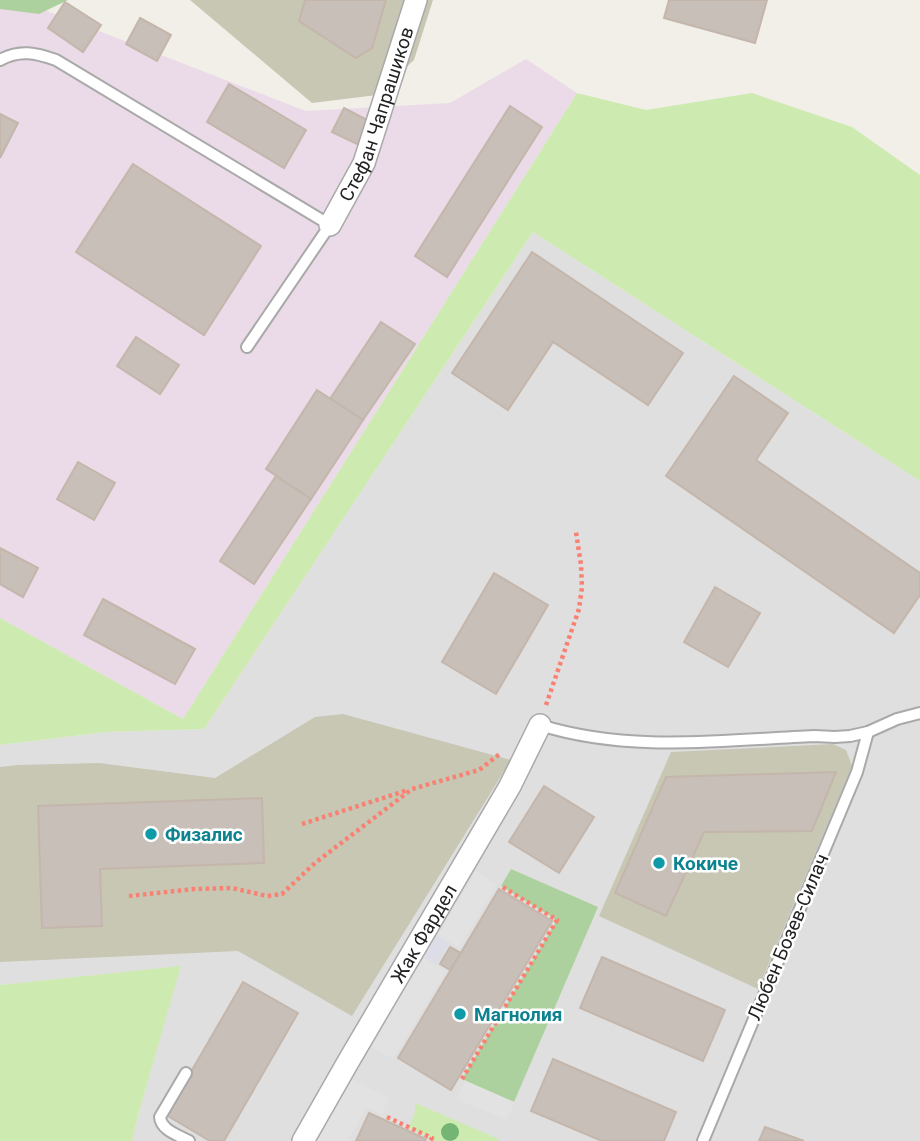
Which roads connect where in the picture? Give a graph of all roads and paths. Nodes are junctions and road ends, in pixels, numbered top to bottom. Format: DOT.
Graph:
graph roads {
  1 [pos="416,0"];
  2 [pos="0,60"];
  3 [pos="330,225"];
  4 [pos="247,347"];
  5 [pos="576,532"];
  6 [pos="920,713"];
  7 [pos="540,725"];
  8 [pos="868,732"];
  9 [pos="509,748"];
  10 [pos="412,789"];
  11 [pos="302,824"];
  12 [pos="500,886"];
  13 [pos="129,896"];
  14 [pos="186,1073"];
  15 [pos="462,1079"];
  16 [pos="387,1117"];
  17 [pos="188,1141"];
  18 [pos="303,1141"];
  19 [pos="430,1141"];
  20 [pos="703,1141"];
  1 -- 3 [label="street, Стефан Чапрашиков"];
  2 -- 3 [label="lane"];
  3 -- 4 [label="lane"];
  5 -- 7 [label="path"];
  6 -- 8 [label="lane"];
  7 -- 8 [label="lane"];
  7 -- 18 [label="street, Жак Фардел"];
  8 -- 20 [label="lane, Любен Бозев-Силач"];
  9 -- 10 [label="path"];
  10 -- 11 [label="path"];
  10 -- 13 [label="path"];
  12 -- 15 [label="path"];
  14 -- 17 [label="lane"];
  16 -- 19 [label="path"];
}
